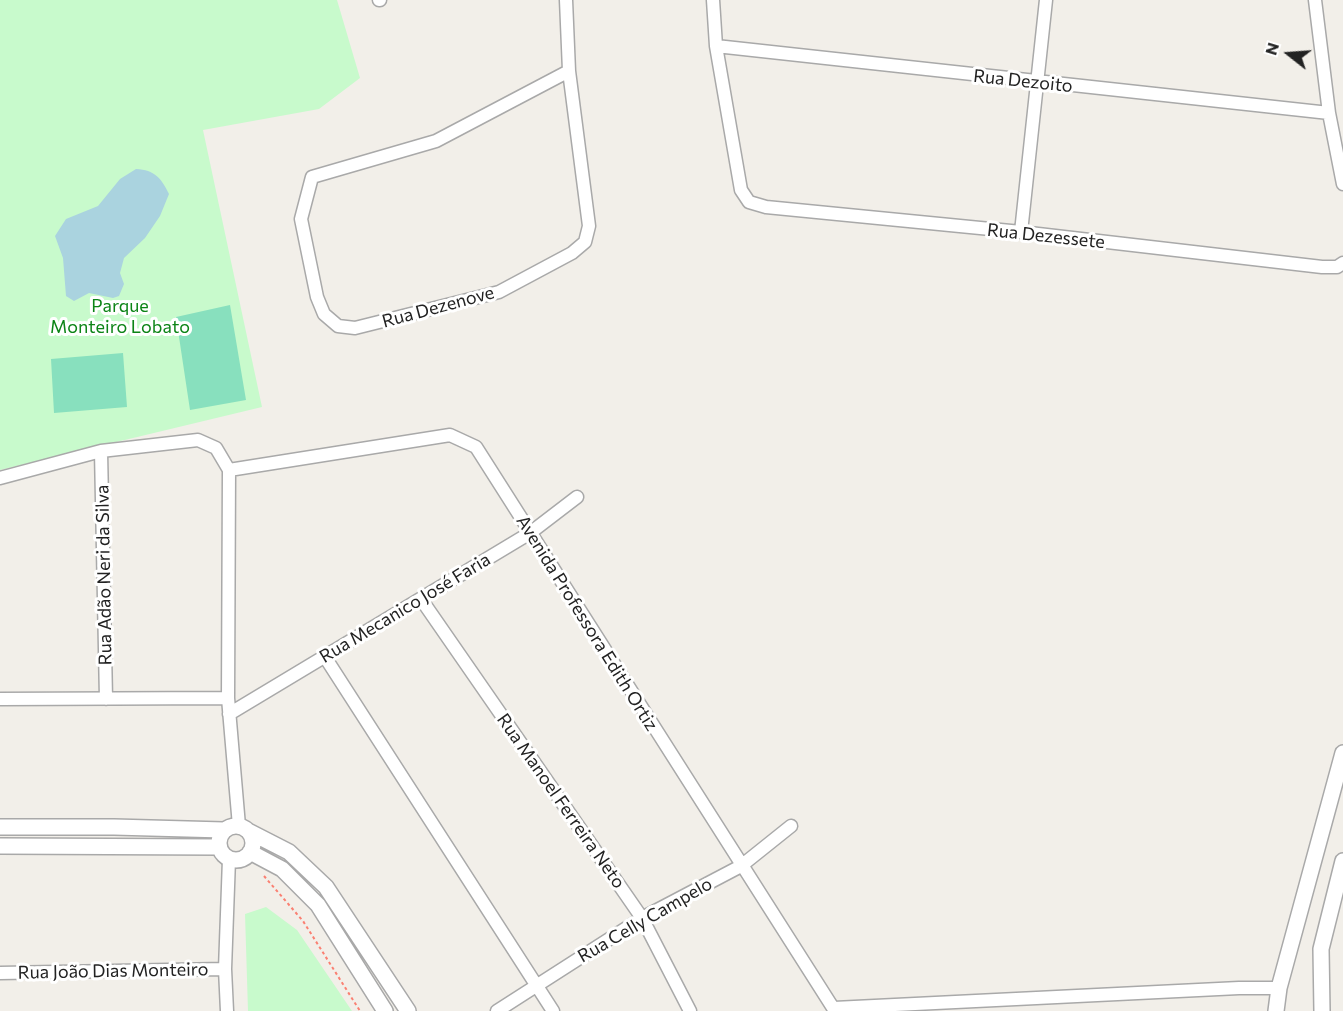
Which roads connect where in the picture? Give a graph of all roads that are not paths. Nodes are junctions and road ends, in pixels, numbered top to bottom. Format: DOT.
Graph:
graph roads {
  1 [pos="566,0"];
  2 [pos="713,0"];
  3 [pos="1046,0"];
  4 [pos="1315,0"];
  5 [pos="716,46"];
  6 [pos="569,71"];
  7 [pos="1036,83"];
  8 [pos="1329,113"];
  9 [pos="1343,184"];
  10 [pos="1021,232"];
  11 [pos="1343,263"];
  12 [pos="101,452"];
  13 [pos="229,470"];
  14 [pos="0,478"];
  15 [pos="577,497"];
  16 [pos="530,533"];
  17 [pos="421,599"];
  18 [pos="325,657"];
  19 [pos="228,698"];
  20 [pos="0,699"];
  21 [pos="106,699"];
  22 [pos="229,714"];
  23 [pos="1343,753"];
  24 [pos="791,826"];
  25 [pos="0,827"];
  26 [pos="244,829"];
  27 [pos="224,830"];
  28 [pos="0,846"];
  29 [pos="224,853"];
  30 [pos="248,854"];
  31 [pos="1343,861"];
  32 [pos="741,866"];
  33 [pos="642,918"];
  34 [pos="225,969"];
  35 [pos="0,973"];
  36 [pos="537,985"];
  37 [pos="1279,988"];
  38 [pos="835,1010"];
  39 [pos="227,1011"];
  40 [pos="385,1011"];
  41 [pos="408,1011"];
  42 [pos="497,1011"];
  43 [pos="553,1011"];
  44 [pos="690,1011"];
  45 [pos="1276,1011"];
  46 [pos="1322,1011"];
  1 -- 6 [label="street, Rua Dezenove"];
  2 -- 5 [label="street"];
  3 -- 7 [label="street"];
  4 -- 8 [label="street"];
  5 -- 7 [label="street, Rua Dezoito"];
  5 -- 10 [label="street, Rua Dezessete"];
  6 -- 6 [label="street, Rua Dezenove"];
  7 -- 8 [label="street, Rua Dezoito"];
  7 -- 10 [label="street"];
  8 -- 9 [label="street"];
  10 -- 11 [label="street, Rua Dezessete"];
  12 -- 13 [label="street"];
  12 -- 14 [label="street"];
  12 -- 21 [label="street, Rua Adão Neri da Silva"];
  13 -- 16 [label="street, Avenida Professora Edith Ortiz"];
  13 -- 19 [label="street"];
  15 -- 16 [label="street, Rua Mecanico José Faria"];
  16 -- 17 [label="street, Rua Mecanico José Faria"];
  16 -- 32 [label="street, Avenida Professora Edith Ortiz"];
  17 -- 18 [label="street, Rua Mecanico José Faria"];
  17 -- 33 [label="street, Rua Manoel Ferreira Neto"];
  18 -- 22 [label="street, Rua Mecanico José Faria"];
  18 -- 36 [label="street"];
  19 -- 21 [label="street"];
  19 -- 22 [label="street"];
  20 -- 21 [label="street"];
  22 -- 26 [label="street"];
  23 -- 37 [label="street"];
  24 -- 32 [label="street, Rua Celly Campelo"];
  25 -- 27 [label="street"];
  26 -- 27 [label="street"];
  26 -- 30 [label="street"];
  26 -- 41 [label="street"];
  27 -- 29 [label="street"];
  28 -- 29 [label="street"];
  29 -- 30 [label="street"];
  29 -- 34 [label="street"];
  30 -- 40 [label="street"];
  31 -- 46 [label="street"];
  32 -- 33 [label="street, Rua Celly Campelo"];
  32 -- 38 [label="street, Avenida Professora Edith Ortiz"];
  33 -- 36 [label="street, Rua Celly Campelo"];
  33 -- 44 [label="street, Rua Manoel Ferreira Neto"];
  34 -- 35 [label="street, Rua João Dias Monteiro"];
  34 -- 39 [label="street"];
  36 -- 42 [label="street, Rua Celly Campelo"];
  36 -- 43 [label="street"];
  37 -- 38 [label="street"];
  37 -- 45 [label="street"];
}
